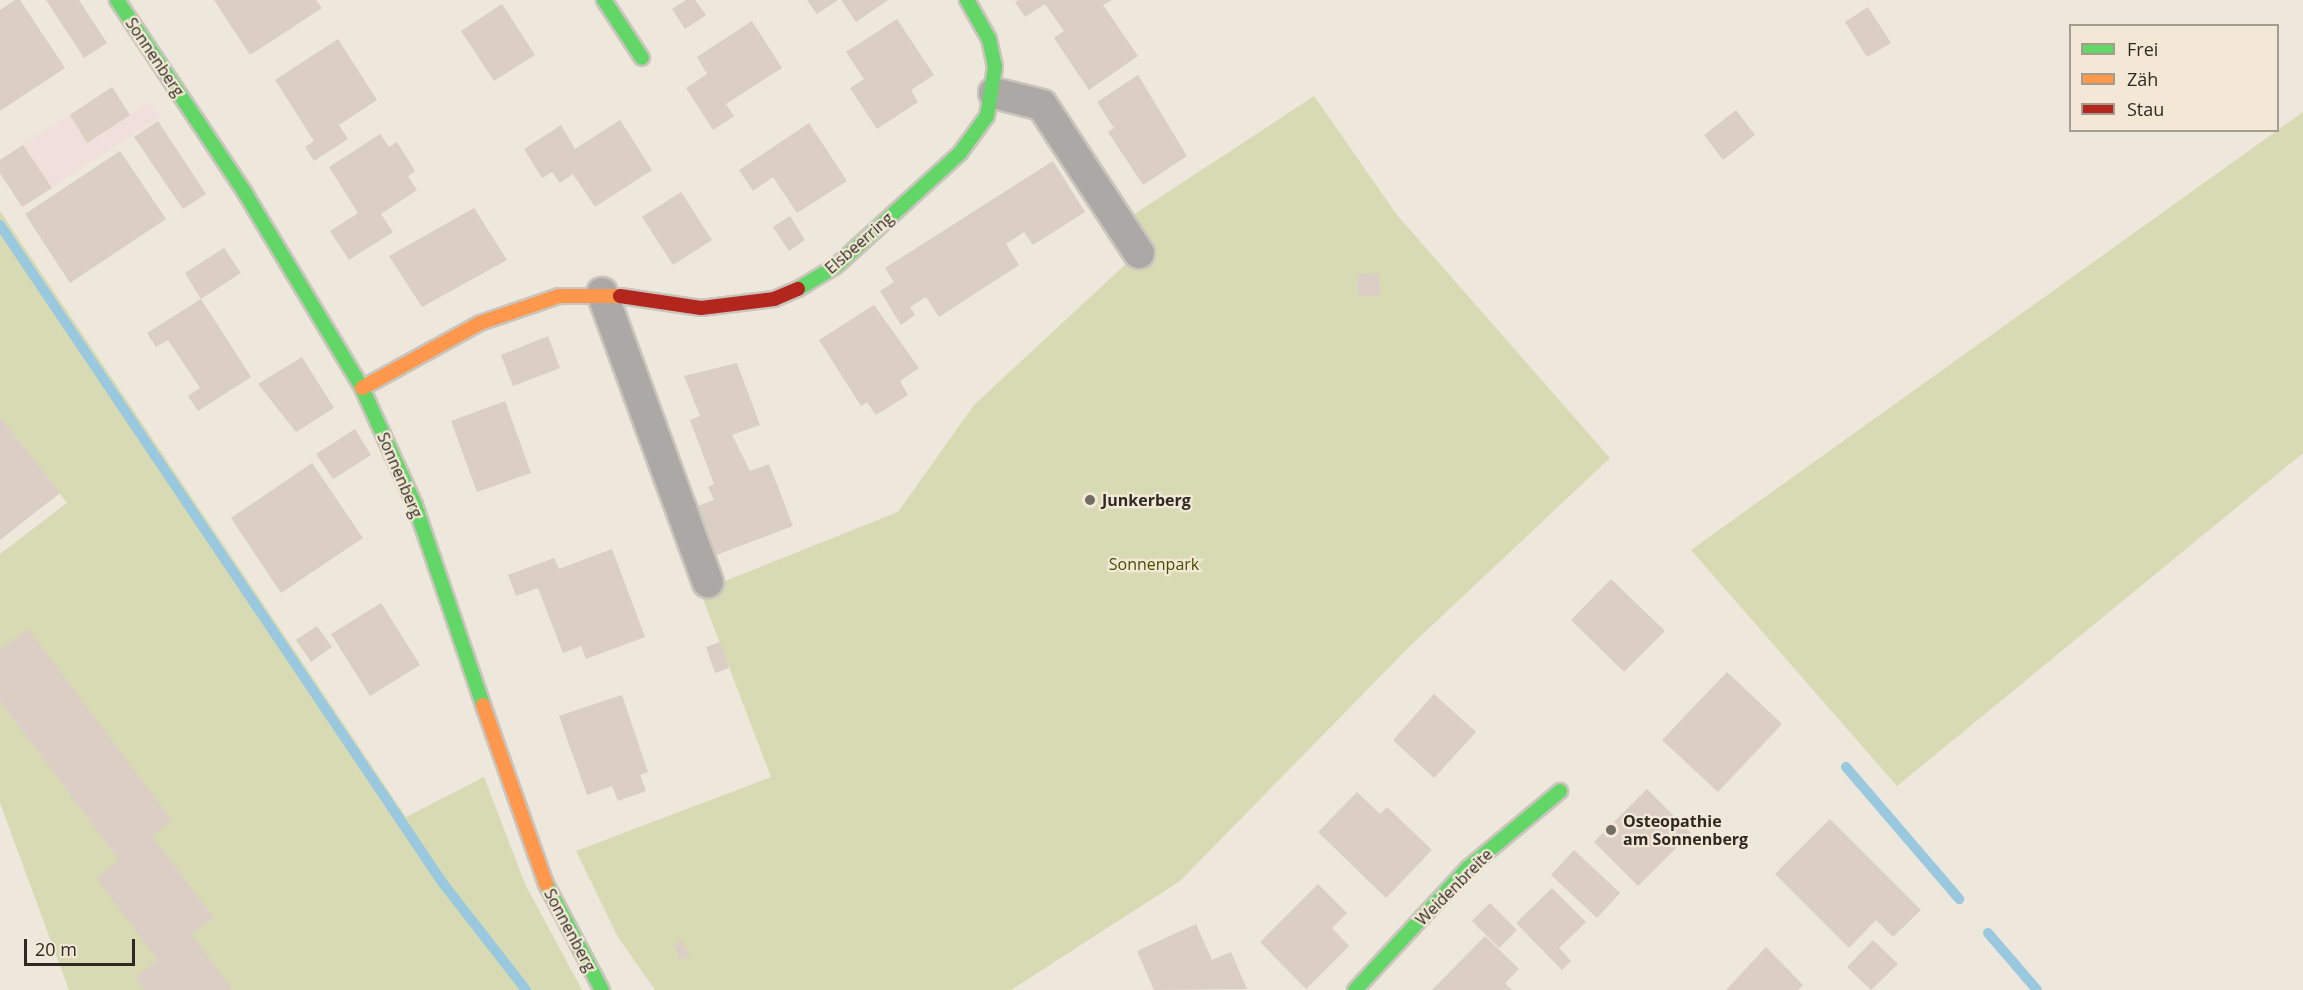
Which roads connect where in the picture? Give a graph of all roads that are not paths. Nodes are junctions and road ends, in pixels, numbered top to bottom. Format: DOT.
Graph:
graph roads {
  1 [pos="117,0"];
  2 [pos="604,0"];
  3 [pos="967,0"];
  4 [pos="642,58"];
  5 [pos="994,93"];
  6 [pos="1139,253"];
  7 [pos="602,293"];
  8 [pos="362,388"];
  9 [pos="708,582"];
  10 [pos="1560,791"];
  11 [pos="602,990"];
  12 [pos="1355,990"];
  1 -- 8 [label="street, Sonnenberg"];
  2 -- 4 [label="street"];
  3 -- 5 [label="street, Elsbeerring"];
  5 -- 6 [label="street"];
  5 -- 7 [label="street, Elsbeerring"];
  7 -- 8 [label="street, Elsbeerring"];
  7 -- 9 [label="street"];
  8 -- 11 [label="street, Sonnenberg"];
  10 -- 12 [label="street, Weidenbreite"];
}
